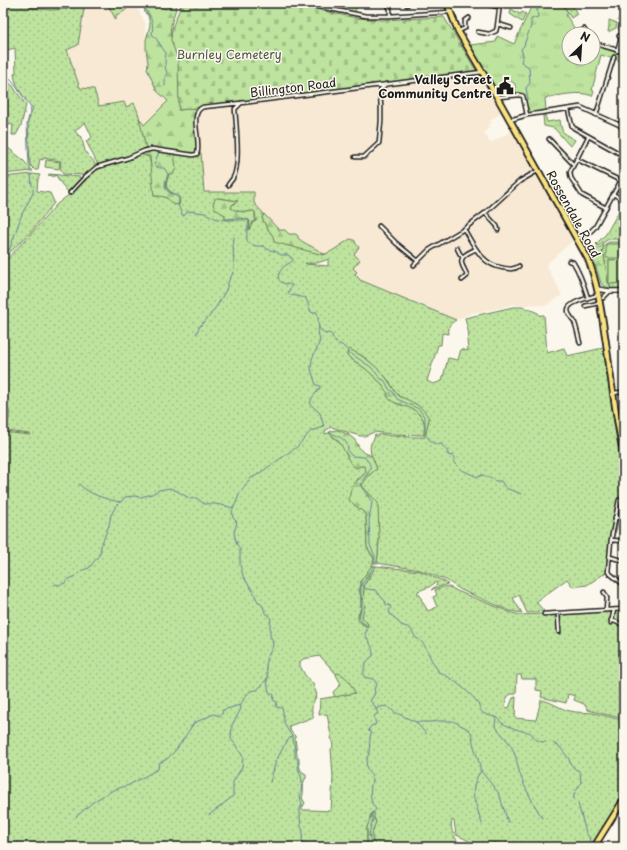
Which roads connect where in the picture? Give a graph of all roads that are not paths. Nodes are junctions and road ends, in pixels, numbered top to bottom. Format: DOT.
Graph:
graph roads {
  1 [pos="300,3"];
  2 [pos="387,3"];
  3 [pos="447,3"];
  4 [pos="482,3"];
  5 [pos="500,3"];
  6 [pos="499,7"];
  7 [pos="450,12"];
  8 [pos="390,16"];
  9 [pos="469,18"];
  10 [pos="498,24"];
  11 [pos="511,28"];
  12 [pos="458,31"];
  13 [pos="478,32"];
  14 [pos="619,36"];
  15 [pos="601,46"];
  16 [pos="617,50"];
  17 [pos="624,52"];
  18 [pos="614,57"];
  19 [pos="482,72"];
  20 [pos="386,84"];
  21 [pos="497,97"];
  22 [pos="241,103"];
  23 [pos="568,109"];
  24 [pos="624,114"];
  25 [pos="527,115"];
  26 [pos="596,115"];
  27 [pos="510,120"];
  28 [pos="620,126"];
  29 [pos="624,127"];
  30 [pos="588,137"];
  31 [pos="548,139"];
  32 [pos="624,156"];
  33 [pos="355,157"];
  34 [pos="576,159"];
  35 [pos="574,164"];
  36 [pos="538,170"];
  37 [pos="624,175"];
  38 [pos="621,181"];
  39 [pos="228,185"];
  40 [pos="70,192"];
  41 [pos="614,194"];
  42 [pos="623,200"];
  43 [pos="606,208"];
  44 [pos="485,214"];
  45 [pos="380,226"];
  46 [pos="464,229"];
  47 [pos="498,230"];
  48 [pos="577,239"];
  49 [pos="457,248"];
  50 [pos="476,249"];
  51 [pos="462,257"];
  52 [pos="418,261"];
  53 [pos="569,261"];
  54 [pos="414,266"];
  55 [pos="519,266"];
  56 [pos="462,280"];
  57 [pos="597,289"];
  58 [pos="610,291"];
  59 [pos="624,291"];
  60 [pos="598,295"];
  61 [pos="588,298"];
  62 [pos="603,298"];
  63 [pos="600,303"];
  64 [pos="585,306"];
  65 [pos="580,343"];
  66 [pos="613,393"];
  67 [pos="624,393"];
  68 [pos="624,455"];
  69 [pos="619,500"];
  70 [pos="615,516"];
  71 [pos="624,519"];
  72 [pos="611,540"];
  73 [pos="624,541"];
  74 [pos="610,557"];
  75 [pos="624,561"];
  76 [pos="624,585"];
  77 [pos="604,592"];
  78 [pos="623,608"];
  79 [pos="606,610"];
  80 [pos="614,610"];
  81 [pos="558,613"];
  82 [pos="544,614"];
  83 [pos="624,627"];
  84 [pos="559,632"];
  85 [pos="624,799"];
  86 [pos="594,847"];
  1 -- 8 [label="street"];
  2 -- 8 [label="street"];
  3 -- 7 [label="main road, Rossendale Road"];
  4 -- 6 [label="street"];
  5 -- 6 [label="street"];
  6 -- 10 [label="street"];
  7 -- 8 [label="street"];
  7 -- 12 [label="main road, Rossendale Road"];
  9 -- 12 [label="street"];
  10 -- 11 [label="street"];
  10 -- 13 [label="street"];
  12 -- 19 [label="main road, Rossendale Road"];
  14 -- 16 [label="street"];
  15 -- 16 [label="street"];
  16 -- 17 [label="street"];
  18 -- 26 [label="street"];
  19 -- 20 [label="street, Billington Road"];
  19 -- 21 [label="main road, Rossendale Road"];
  20 -- 22 [label="street, Billington Road"];
  20 -- 33 [label="street"];
  21 -- 25 [label="street"];
  21 -- 27 [label="main road, Rossendale Road"];
  22 -- 39 [label="street, Billington Road"];
  22 -- 40 [label="street"];
  23 -- 25 [label="street"];
  23 -- 26 [label="street"];
  23 -- 30 [label="street"];
  24 -- 28 [label="street"];
  25 -- 27 [label="street"];
  26 -- 28 [label="street"];
  27 -- 36 [label="main road, Rossendale Road"];
  28 -- 29 [label="street"];
  30 -- 32 [label="street"];
  30 -- 34 [label="street"];
  31 -- 35 [label="street"];
  34 -- 35 [label="street"];
  34 -- 38 [label="street"];
  35 -- 43 [label="street"];
  36 -- 44 [label="street"];
  36 -- 48 [label="main road, Rossendale Road"];
  37 -- 38 [label="street"];
  38 -- 41 [label="street"];
  41 -- 42 [label="street"];
  41 -- 43 [label="street"];
  43 -- 48 [label="street"];
  44 -- 46 [label="street"];
  44 -- 47 [label="street"];
  45 -- 52 [label="street"];
  46 -- 50 [label="street"];
  46 -- 52 [label="street"];
  48 -- 57 [label="main road, Rossendale Road"];
  49 -- 51 [label="street"];
  50 -- 51 [label="street"];
  50 -- 55 [label="street"];
  51 -- 56 [label="street"];
  52 -- 54 [label="street"];
  53 -- 61 [label="street"];
  57 -- 58 [label="street"];
  57 -- 60 [label="main road, Rossendale Road"];
  58 -- 59 [label="street"];
  58 -- 62 [label="street"];
  60 -- 61 [label="street"];
  60 -- 63 [label="main road, Rossendale Road"];
  61 -- 65 [label="street"];
  63 -- 64 [label="street"];
  63 -- 66 [label="main road, Rossendale Road"];
  66 -- 67 [label="street"];
  66 -- 68 [label="main road, Rossendale Road"];
  69 -- 70 [label="street"];
  70 -- 71 [label="street"];
  70 -- 72 [label="street"];
  72 -- 73 [label="street"];
  72 -- 74 [label="street"];
  74 -- 75 [label="street"];
  74 -- 76 [label="street"];
  77 -- 79 [label="street"];
  78 -- 80 [label="street"];
  79 -- 80 [label="street"];
  79 -- 81 [label="street"];
  80 -- 83 [label="street"];
  81 -- 82 [label="street"];
  81 -- 84 [label="street"];
  85 -- 86 [label="main road"];
}
